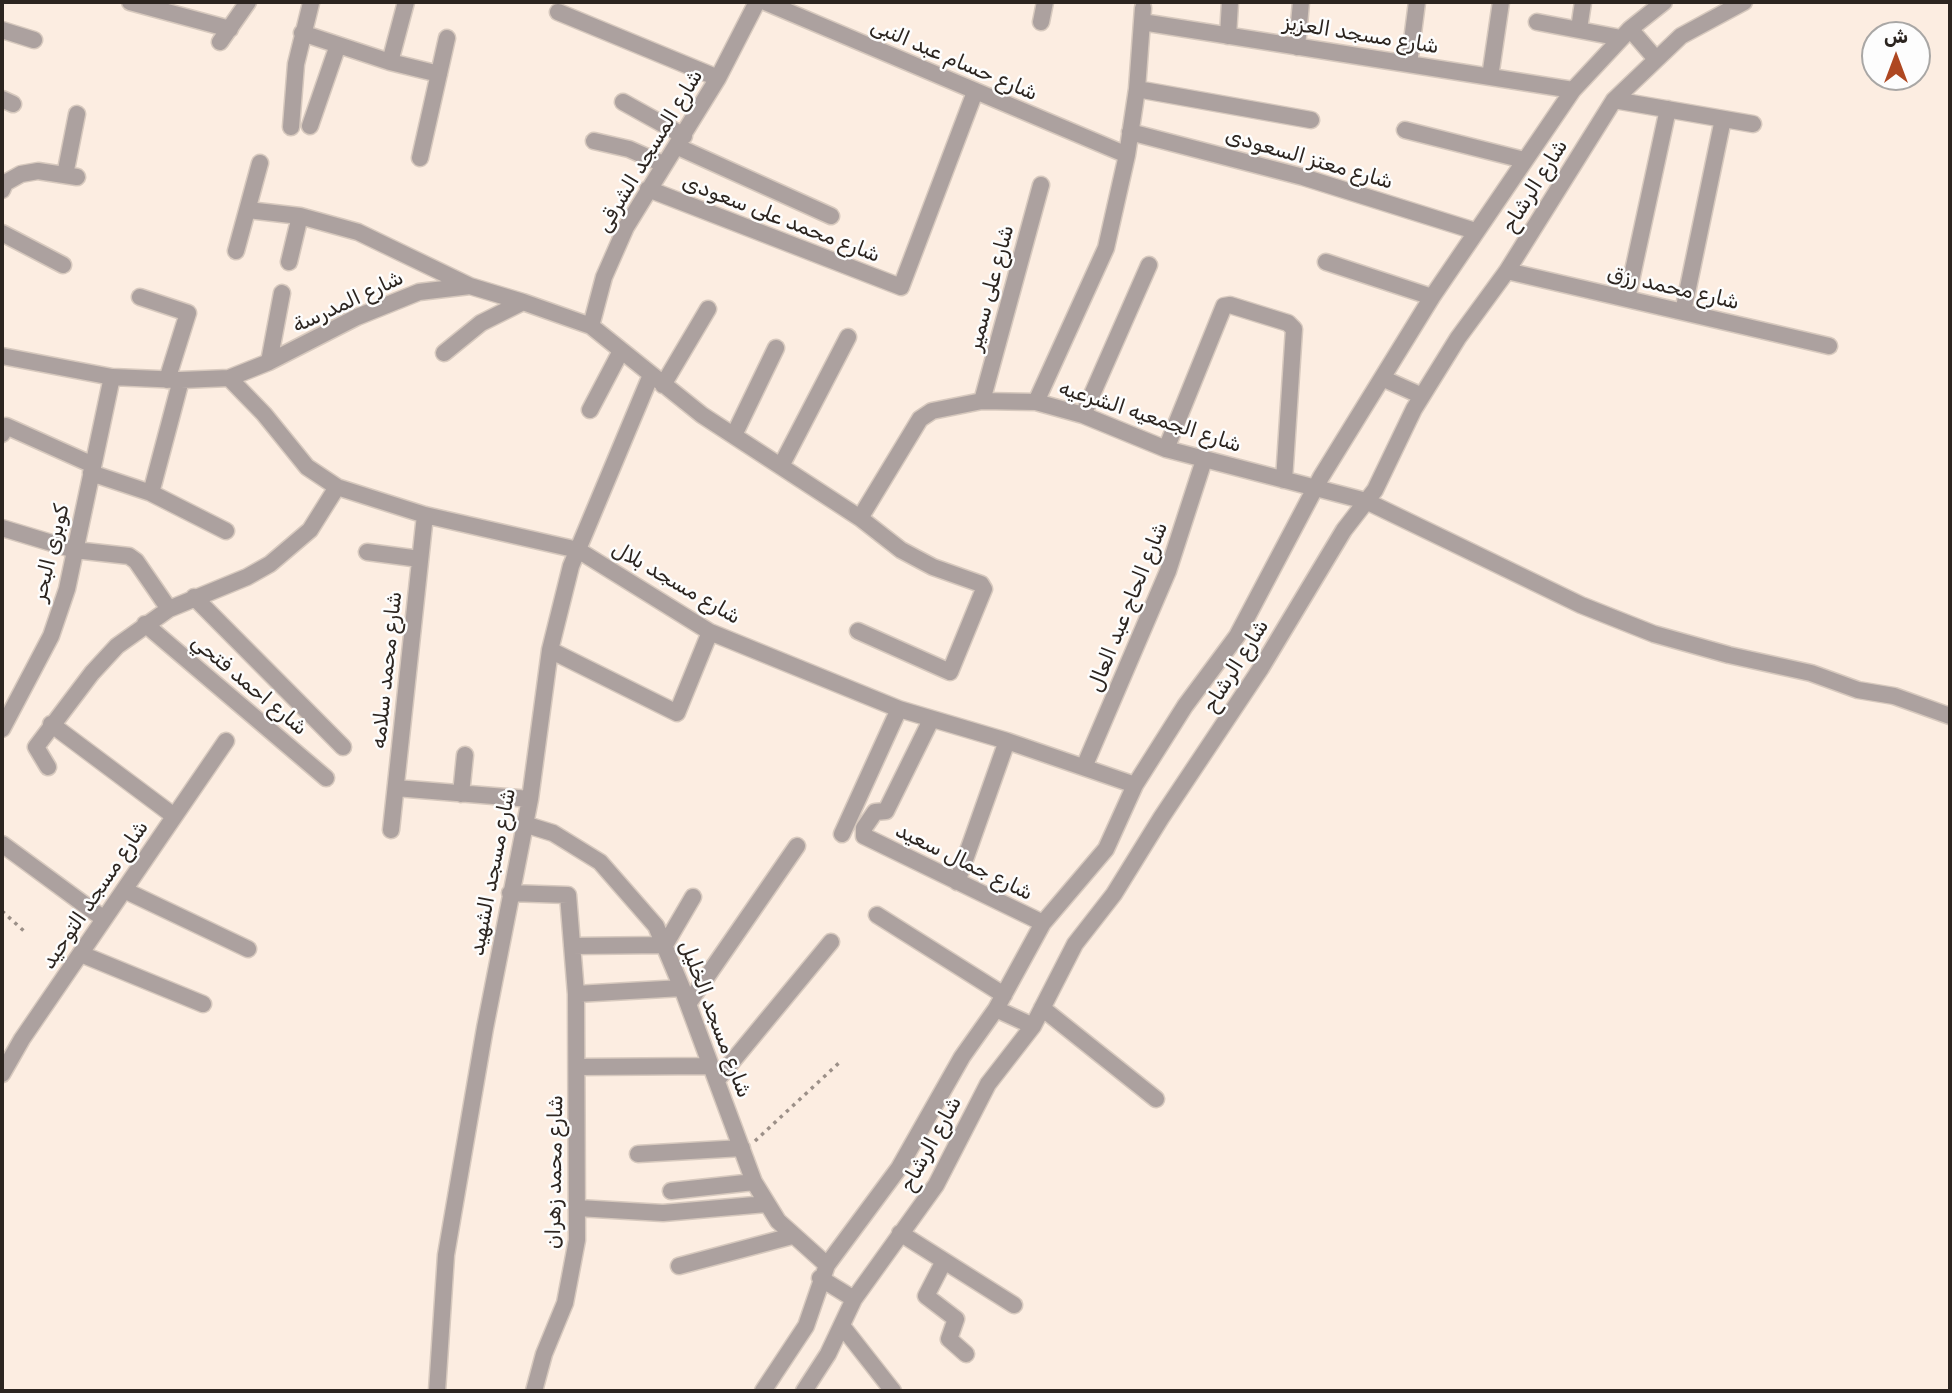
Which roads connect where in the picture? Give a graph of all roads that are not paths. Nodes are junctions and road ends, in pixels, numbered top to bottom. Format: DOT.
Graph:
graph roads {
  1 [pos="130,2"];
  2 [pos="248,2"];
  3 [pos="406,2"];
  4 [pos="757,2"];
  5 [pos="765,2"];
  6 [pos="1045,2"];
  7 [pos="1230,2"];
  8 [pos="1301,2"];
  9 [pos="1417,2"];
  10 [pos="1501,2"];
  11 [pos="1583,2"];
  12 [pos="1664,2"];
  13 [pos="1744,2"];
  14 [pos="311,3"];
  15 [pos="558,12"];
  16 [pos="1041,22"];
  17 [pos="1537,22"];
  18 [pos="1579,29"];
  19 [pos="2,30"];
  20 [pos="302,33"];
  21 [pos="1628,34"];
  22 [pos="1228,36"];
  23 [pos="447,38"];
  24 [pos="34,40"];
  25 [pos="338,45"];
  26 [pos="1297,47"];
  27 [pos="1652,54"];
  28 [pos="390,62"];
  29 [pos="1409,64"];
  30 [pos="439,74"];
  31 [pos="1490,77"];
  32 [pos="718,78"];
  33 [pos="1137,89"];
  34 [pos="1573,90"];
  35 [pos="975,92"];
  36 [pos="1614,100"];
  37 [pos="623,102"];
  38 [pos="1668,109"];
  39 [pos="77,114"];
  40 [pos="1723,119"];
  41 [pos="1311,120"];
  42 [pos="1754,124"];
  43 [pos="310,126"];
  44 [pos="291,127"];
  45 [pos="1405,130"];
  46 [pos="1130,132"];
  47 [pos="594,141"];
  48 [pos="680,141"];
  49 [pos="1127,155"];
  50 [pos="419,158"];
  51 [pos="1524,160"];
  52 [pos="260,163"];
  53 [pos="663,164"];
  54 [pos="1041,185"];
  55 [pos="2,190"];
  56 [pos="648,190"];
  57 [pos="248,211"];
  58 [pos="300,216"];
  59 [pos="831,216"];
  60 [pos="1475,231"];
  61 [pos="2,233"];
  62 [pos="236,251"];
  63 [pos="289,262"];
  64 [pos="1326,262"];
  65 [pos="63,265"];
  66 [pos="1149,265"];
  67 [pos="1507,271"];
  68 [pos="470,286"];
  69 [pos="282,293"];
  70 [pos="140,297"];
  71 [pos="1432,297"];
  72 [pos="1628,299"];
  73 [pos="523,302"];
  74 [pos="708,309"];
  75 [pos="1683,312"];
  76 [pos="592,326"];
  77 [pos="848,337"];
  78 [pos="1829,346"];
  79 [pos="776,348"];
  80 [pos="621,351"];
  81 [pos="444,353"];
  82 [pos="2,356"];
  83 [pos="269,362"];
  84 [pos="111,377"];
  85 [pos="229,378"];
  86 [pos="174,380"];
  87 [pos="657,380"];
  88 [pos="1388,380"];
  89 [pos="1417,394"];
  90 [pos="982,401"];
  91 [pos="1036,402"];
  92 [pos="590,410"];
  93 [pos="1083,415"];
  94 [pos="2,434"];
  95 [pos="734,435"];
  96 [pos="1167,449"];
  97 [pos="1204,460"];
  98 [pos="781,466"];
  99 [pos="92,469"];
  100 [pos="1284,480"];
  101 [pos="337,487"];
  102 [pos="1320,489"];
  103 [pos="151,493"];
  104 [pos="1360,500"];
  105 [pos="425,515"];
  106 [pos="860,518"];
  107 [pos="2,528"];
  108 [pos="226,531"];
  109 [pos="75,550"];
  110 [pos="578,550"];
  111 [pos="367,552"];
  112 [pos="420,559"];
  113 [pos="194,597"];
  114 [pos="169,609"];
  115 [pos="145,624"];
  116 [pos="858,631"];
  117 [pos="710,632"];
  118 [pos="550,650"];
  119 [pos="899,709"];
  120 [pos="1950,716"];
  121 [pos="931,720"];
  122 [pos="51,724"];
  123 [pos="2,729"];
  124 [pos="226,741"];
  125 [pos="1006,741"];
  126 [pos="343,747"];
  127 [pos="465,755"];
  128 [pos="48,767"];
  129 [pos="1084,767"];
  130 [pos="326,778"];
  131 [pos="1135,785"];
  132 [pos="396,788"];
  133 [pos="461,794"];
  134 [pos="530,799"];
  135 [pos="174,816"];
  136 [pos="524,824"];
  137 [pos="391,830"];
  138 [pos="842,834"];
  139 [pos="2,844"];
  140 [pos="797,846"];
  141 [pos="957,882"];
  142 [pos="124,890"];
  143 [pos="510,893"];
  144 [pos="693,897"];
  145 [pos="877,915"];
  146 [pos="104,919"];
  147 [pos="1043,923"];
  148 [pos="831,942"];
  149 [pos="665,945"];
  150 [pos="572,946"];
  151 [pos="248,949"];
  152 [pos="81,954"];
  153 [pos="576,994"];
  154 [pos="685,996"];
  155 [pos="203,1003"];
  156 [pos="1001,1005"];
  157 [pos="1042,1008"];
  158 [pos="1030,1024"];
  159 [pos="577,1067"];
  160 [pos="714,1073"];
  161 [pos="2,1074"];
  162 [pos="1156,1099"];
  163 [pos="742,1151"];
  164 [pos="638,1154"];
  165 [pos="754,1182"];
  166 [pos="671,1191"];
  167 [pos="766,1204"];
  168 [pos="578,1208"];
  169 [pos="900,1233"];
  170 [pos="792,1236"];
  171 [pos="944,1261"];
  172 [pos="679,1266"];
  173 [pos="825,1275"];
  174 [pos="849,1296"];
  175 [pos="1014,1305"];
  176 [pos="842,1326"];
  177 [pos="966,1354"];
  178 [pos="438,1391"];
  179 [pos="534,1391"];
  180 [pos="763,1391"];
  181 [pos="804,1391"];
  182 [pos="893,1391"];
  1 -- 2 [label="street"];
  3 -- 28 [label="street"];
  4 -- 32 [label="street, شارع المسجد الشرقى"];
  5 -- 35 [label="street, شارع حسام عبد النبى"];
  6 -- 16 [label="street"];
  7 -- 22 [label="street"];
  8 -- 26 [label="street"];
  9 -- 29 [label="street"];
  10 -- 31 [label="street"];
  11 -- 18 [label="street"];
  12 -- 21 [label="street, شارع الرشاح"];
  13 -- 27 [label="street, شارع الرشاح"];
  14 -- 20 [label="street"];
  15 -- 32 [label="street"];
  17 -- 18 [label="street"];
  18 -- 21 [label="street"];
  19 -- 24 [label="street"];
  20 -- 25 [label="street"];
  20 -- 44 [label="street"];
  21 -- 27 [label="street"];
  21 -- 34 [label="street, شارع الرشاح"];
  22 -- 26 [label="street, شارع مسجد العزيز"];
  22 -- 33 [label="street, شارع مسجد العزيز"];
  23 -- 30 [label="street"];
  25 -- 28 [label="street"];
  25 -- 43 [label="street"];
  26 -- 29 [label="street, شارع مسجد العزيز"];
  27 -- 36 [label="street, شارع الرشاح"];
  28 -- 30 [label="street"];
  29 -- 31 [label="street, شارع مسجد العزيز"];
  30 -- 50 [label="street"];
  31 -- 34 [label="street, شارع مسجد العزيز"];
  32 -- 48 [label="street, شارع المسجد الشرقى"];
  33 -- 41 [label="street"];
  33 -- 46 [label="street"];
  34 -- 51 [label="street, شارع الرشاح"];
  35 -- 49 [label="street, شارع حسام عبد النبى"];
  35 -- 56 [label="street, شارع محمد على سعودى"];
  36 -- 38 [label="street"];
  36 -- 67 [label="street, شارع الرشاح"];
  37 -- 48 [label="street"];
  38 -- 40 [label="street"];
  38 -- 72 [label="street"];
  39 -- 55 [label="street"];
  40 -- 42 [label="street"];
  40 -- 75 [label="street"];
  45 -- 51 [label="street"];
  46 -- 49 [label="street"];
  46 -- 60 [label="street, شارع معتز السعودى"];
  47 -- 53 [label="street"];
  48 -- 53 [label="street, شارع المسجد الشرقى"];
  48 -- 59 [label="street"];
  49 -- 91 [label="street"];
  51 -- 60 [label="street, شارع الرشاح"];
  52 -- 57 [label="street"];
  53 -- 56 [label="street, شارع المسجد الشرقى"];
  54 -- 90 [label="street, شارع على سمير"];
  56 -- 76 [label="street, شارع المسجد الشرقى"];
  57 -- 58 [label="street"];
  57 -- 62 [label="street"];
  58 -- 63 [label="street"];
  58 -- 68 [label="street"];
  60 -- 71 [label="street, شارع الرشاح"];
  61 -- 65 [label="street"];
  64 -- 71 [label="street"];
  66 -- 93 [label="street"];
  67 -- 72 [label="street, شارع محمد رزق"];
  67 -- 89 [label="street, شارع الرشاح"];
  68 -- 73 [label="street, شارع المدرسة"];
  68 -- 83 [label="street, شارع المدرسة"];
  69 -- 83 [label="street"];
  70 -- 86 [label="street"];
  71 -- 88 [label="street, شارع الرشاح"];
  72 -- 75 [label="street, شارع محمد رزق"];
  73 -- 76 [label="street, شارع المدرسة"];
  73 -- 81 [label="street"];
  74 -- 87 [label="street, شارع مسجد الشهيد"];
  75 -- 78 [label="street, شارع محمد رزق"];
  76 -- 80 [label="street, شارع المدرسة"];
  77 -- 98 [label="street"];
  79 -- 95 [label="street"];
  80 -- 87 [label="street, شارع المدرسة"];
  80 -- 92 [label="street"];
  82 -- 84 [label="street, شارع المدرسة"];
  83 -- 85 [label="street, شارع المدرسة"];
  84 -- 86 [label="street, شارع المدرسة"];
  84 -- 99 [label="street, كوبرى البحر"];
  85 -- 86 [label="street, شارع المدرسة"];
  85 -- 101 [label="street, شارع مسجد بلال"];
  86 -- 103 [label="street"];
  87 -- 95 [label="street, شارع المدرسة"];
  87 -- 110 [label="street, شارع مسجد الشهيد"];
  88 -- 89 [label="street"];
  88 -- 102 [label="street, شارع الرشاح"];
  89 -- 104 [label="street, شارع الرشاح"];
  90 -- 91 [label="street, شارع الجمعيه الشرعيه"];
  90 -- 106 [label="street, شارع الجمعيه الشرعيه"];
  91 -- 93 [label="street, شارع الجمعيه الشرعيه"];
  93 -- 96 [label="street, شارع الجمعيه الشرعيه"];
  94 -- 99 [label="street"];
  95 -- 98 [label="street, شارع المدرسة"];
  96 -- 97 [label="street, شارع الجمعيه الشرعيه"];
  96 -- 100 [label="street"];
  97 -- 100 [label="street, شارع الجمعيه الشرعيه"];
  97 -- 129 [label="street, شارع الحاج عبد العال"];
  98 -- 106 [label="street, شارع المدرسة"];
  99 -- 103 [label="street"];
  99 -- 109 [label="street, كوبرى البحر"];
  100 -- 102 [label="street, شارع الجمعيه الشرعيه"];
  101 -- 105 [label="street, شارع مسجد بلال"];
  101 -- 113 [label="street"];
  102 -- 104 [label="street, شارع الجمعيه الشرعيه"];
  102 -- 131 [label="street, شارع الرشاح"];
  103 -- 108 [label="street"];
  104 -- 120 [label="street, شارع الجمعيه الشرعيه"];
  104 -- 157 [label="street, شارع الرشاح"];
  105 -- 110 [label="street, شارع مسجد بلال"];
  105 -- 112 [label="street, شارع محمد سلامه"];
  106 -- 116 [label="street, شارع المدرسة"];
  107 -- 109 [label="street"];
  109 -- 114 [label="street"];
  109 -- 123 [label="street, كوبرى البحر"];
  110 -- 117 [label="street, شارع مسجد بلال"];
  110 -- 118 [label="street, شارع مسجد الشهيد"];
  111 -- 112 [label="street"];
  112 -- 132 [label="street, شارع محمد سلامه"];
  113 -- 114 [label="street"];
  113 -- 126 [label="street"];
  114 -- 115 [label="street"];
  115 -- 122 [label="street"];
  115 -- 130 [label="street, شارع احمد فتحي"];
  117 -- 118 [label="street"];
  117 -- 119 [label="street, شارع مسجد بلال"];
  118 -- 134 [label="street, شارع مسجد الشهيد"];
  119 -- 121 [label="street, شارع مسجد بلال"];
  119 -- 138 [label="street"];
  121 -- 125 [label="street, شارع مسجد بلال"];
  121 -- 141 [label="street, شارع جمال سعيد"];
  122 -- 128 [label="street"];
  122 -- 135 [label="street"];
  124 -- 135 [label="street, شارع مسجد التوحيد"];
  125 -- 129 [label="street, شارع مسجد بلال"];
  125 -- 141 [label="street"];
  127 -- 133 [label="street"];
  129 -- 131 [label="street, شارع مسجد بلال"];
  131 -- 147 [label="street, شارع الرشاح"];
  132 -- 133 [label="street"];
  132 -- 137 [label="street, شارع محمد سلامه"];
  133 -- 134 [label="street"];
  134 -- 136 [label="street, شارع مسجد الشهيد"];
  135 -- 142 [label="street, شارع مسجد التوحيد"];
  136 -- 143 [label="street, شارع مسجد الشهيد"];
  136 -- 149 [label="street, شارع مسجد الخليل"];
  139 -- 146 [label="street"];
  140 -- 154 [label="street"];
  141 -- 147 [label="street, شارع جمال سعيد"];
  142 -- 146 [label="street, شارع مسجد التوحيد"];
  142 -- 151 [label="street"];
  143 -- 150 [label="street, شارع محمد زهران"];
  143 -- 178 [label="street, شارع مسجد الشهيد"];
  144 -- 149 [label="street"];
  145 -- 156 [label="street"];
  146 -- 152 [label="street, شارع مسجد التوحيد"];
  147 -- 156 [label="street, شارع الرشاح"];
  148 -- 160 [label="street"];
  149 -- 150 [label="street"];
  149 -- 154 [label="street, شارع مسجد الخليل"];
  150 -- 153 [label="street, شارع محمد زهران"];
  152 -- 155 [label="street"];
  152 -- 161 [label="street, شارع مسجد التوحيد"];
  153 -- 154 [label="street"];
  153 -- 159 [label="street, شارع محمد زهران"];
  154 -- 160 [label="street, شارع مسجد الخليل"];
  156 -- 158 [label="street"];
  156 -- 173 [label="street, شارع الرشاح"];
  157 -- 158 [label="street, شارع الرشاح"];
  157 -- 162 [label="street"];
  158 -- 169 [label="street, شارع الرشاح"];
  159 -- 160 [label="street"];
  159 -- 168 [label="street, شارع محمد زهران"];
  160 -- 163 [label="street, شارع مسجد الخليل"];
  163 -- 164 [label="street"];
  163 -- 165 [label="street, شارع مسجد الخليل"];
  165 -- 166 [label="street"];
  165 -- 167 [label="street, شارع مسجد الخليل"];
  167 -- 168 [label="street"];
  167 -- 170 [label="street, شارع مسجد الخليل"];
  168 -- 179 [label="street, شارع محمد زهران"];
  169 -- 171 [label="street"];
  169 -- 174 [label="street, شارع الرشاح"];
  170 -- 172 [label="street"];
  170 -- 173 [label="street, شارع مسجد الخليل"];
  171 -- 175 [label="street"];
  171 -- 177 [label="street"];
  173 -- 174 [label="street, شارع مسجد الخليل"];
  173 -- 180 [label="street, شارع الرشاح"];
  174 -- 176 [label="street, شارع الرشاح"];
  176 -- 181 [label="street, شارع الرشاح"];
  176 -- 182 [label="street"];
}
